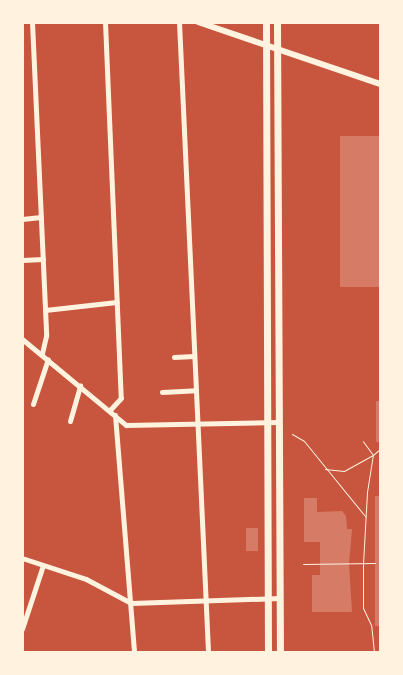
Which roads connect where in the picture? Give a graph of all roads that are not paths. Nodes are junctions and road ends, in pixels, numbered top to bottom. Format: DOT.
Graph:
graph roads {
  1 [pos="32,22"];
  2 [pos="105,22"];
  3 [pos="179,22"];
  4 [pos="198,22"];
  5 [pos="266,22"];
  6 [pos="277,22"];
  7 [pos="266,46"];
  8 [pos="277,52"];
  9 [pos="380,84"];
  10 [pos="41,217"];
  11 [pos="22,218"];
  12 [pos="43,259"];
  13 [pos="22,260"];
  14 [pos="117,302"];
  15 [pos="45,310"];
  16 [pos="22,339"];
  17 [pos="42,354"];
  18 [pos="194,356"];
  19 [pos="174,357"];
  20 [pos="48,358"];
  21 [pos="80,386"];
  22 [pos="196,390"];
  23 [pos="162,392"];
  24 [pos="33,404"];
  25 [pos="110,410"];
  26 [pos="116,414"];
  27 [pos="70,421"];
  28 [pos="278,422"];
  29 [pos="267,423"];
  30 [pos="198,425"];
  31 [pos="22,558"];
  32 [pos="43,565"];
  33 [pos="268,598"];
  34 [pos="280,598"];
  35 [pos="206,601"];
  36 [pos="131,603"];
  37 [pos="22,629"];
  38 [pos="134,652"];
  39 [pos="208,652"];
  40 [pos="268,652"];
  41 [pos="280,652"];
  1 -- 10 [label="street"];
  2 -- 14 [label="street"];
  3 -- 18 [label="street"];
  4 -- 7 [label="street"];
  5 -- 7 [label="main road"];
  6 -- 8 [label="main road"];
  7 -- 8 [label="street"];
  7 -- 29 [label="main road"];
  8 -- 9 [label="street"];
  8 -- 28 [label="main road"];
  10 -- 11 [label="street"];
  10 -- 12 [label="street"];
  12 -- 13 [label="street"];
  12 -- 15 [label="street"];
  14 -- 15 [label="street"];
  14 -- 25 [label="street"];
  15 -- 17 [label="street"];
  16 -- 17 [label="street"];
  17 -- 20 [label="street"];
  18 -- 19 [label="street"];
  18 -- 22 [label="street"];
  20 -- 21 [label="street"];
  20 -- 24 [label="street"];
  21 -- 25 [label="street"];
  21 -- 27 [label="street"];
  22 -- 23 [label="street"];
  22 -- 30 [label="street"];
  25 -- 26 [label="street"];
  26 -- 30 [label="street"];
  26 -- 36 [label="street"];
  28 -- 29 [label="street"];
  28 -- 34 [label="main road"];
  29 -- 30 [label="street"];
  29 -- 33 [label="main road"];
  30 -- 35 [label="street"];
  31 -- 32 [label="street"];
  32 -- 36 [label="street"];
  32 -- 37 [label="street"];
  33 -- 34 [label="street"];
  33 -- 35 [label="street"];
  33 -- 40 [label="main road"];
  34 -- 41 [label="main road"];
  35 -- 36 [label="street"];
  35 -- 39 [label="street"];
  36 -- 38 [label="street"];
}
